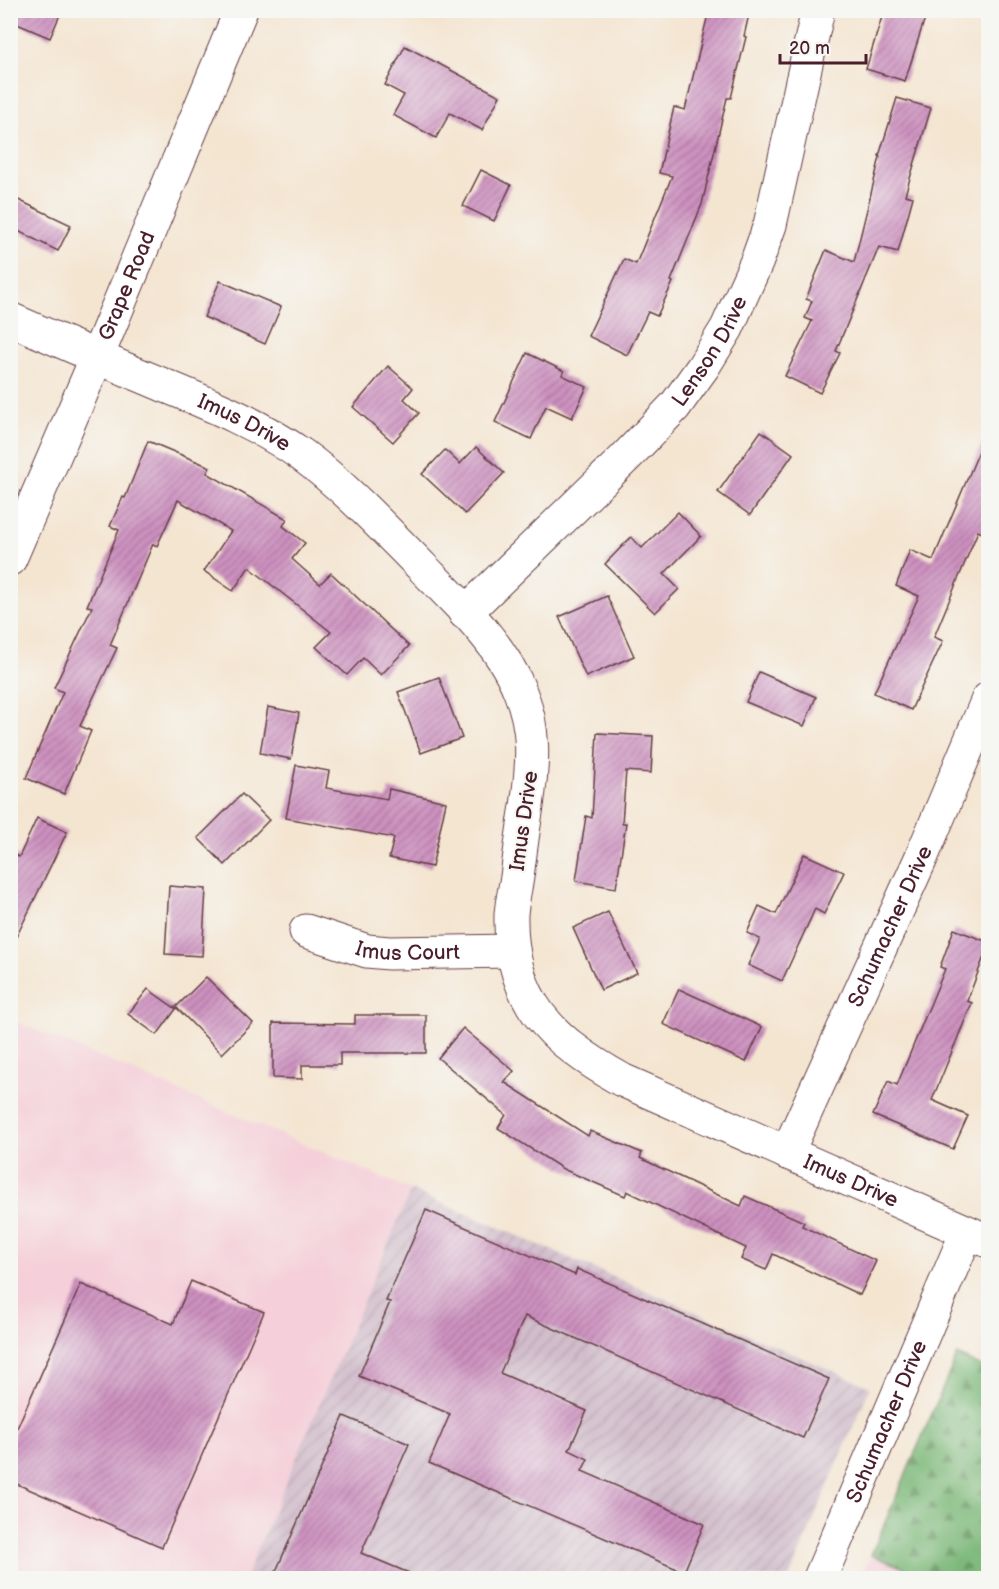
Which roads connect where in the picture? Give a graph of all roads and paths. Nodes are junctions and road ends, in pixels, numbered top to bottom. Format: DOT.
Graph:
graph roads {
  1 [pos="241,10"];
  2 [pos="818,10"];
  3 [pos="10,319"];
  4 [pos="97,357"];
  5 [pos="10,559"];
  6 [pos="465,613"];
  7 [pos="988,699"];
  8 [pos="306,931"];
  9 [pos="513,951"];
  10 [pos="787,1153"];
  11 [pos="977,1237"];
  12 [pos="820,1578"];
  1 -- 4 [label="street, Grape Road"];
  2 -- 6 [label="street, Lenson Drive"];
  3 -- 4 [label="street, Imus Drive"];
  4 -- 5 [label="street, Grape Road"];
  4 -- 6 [label="street, Imus Drive"];
  6 -- 9 [label="street, Imus Drive"];
  7 -- 10 [label="street, Schumacher Drive"];
  8 -- 9 [label="street, Imus Court"];
  9 -- 10 [label="street, Imus Drive"];
  10 -- 11 [label="street, Imus Drive"];
  11 -- 12 [label="street, Schumacher Drive"];
}
